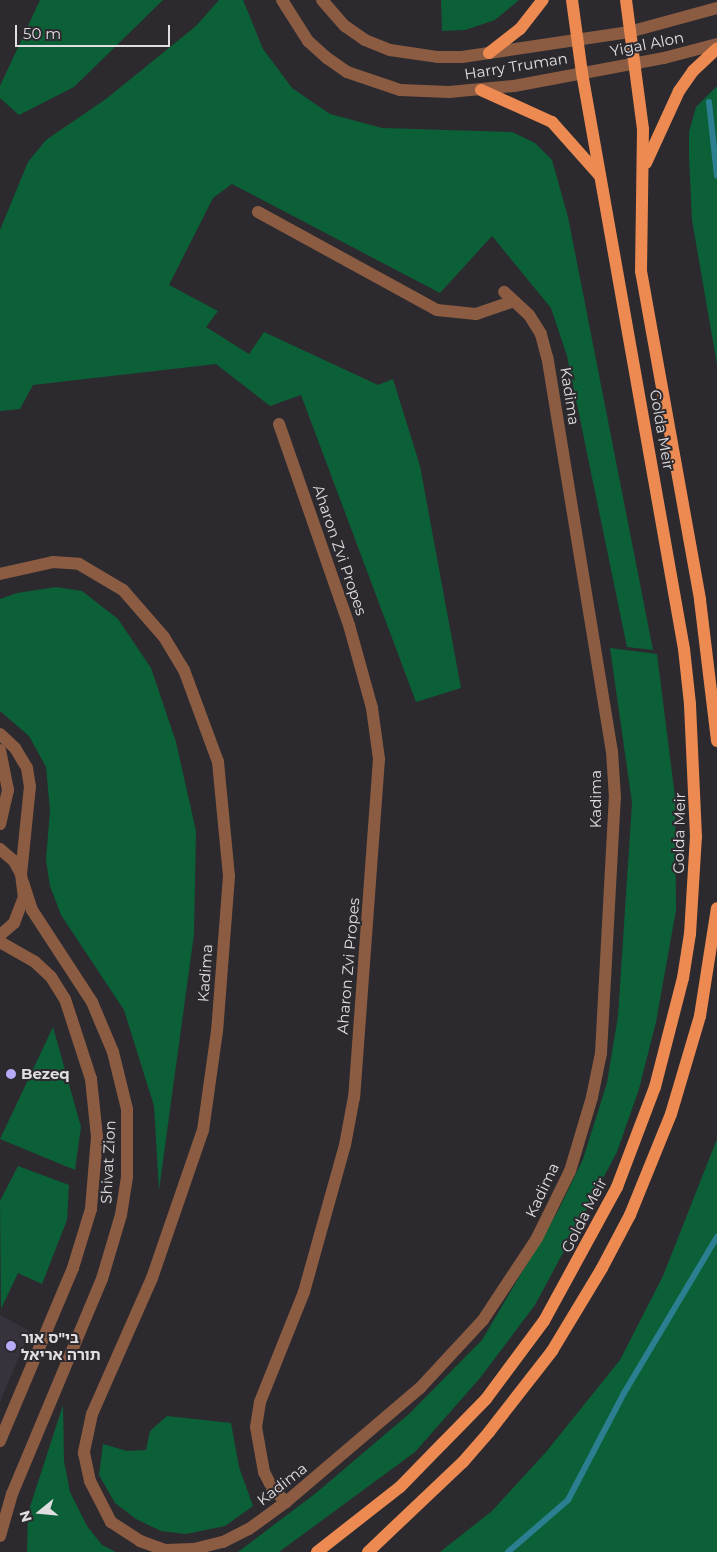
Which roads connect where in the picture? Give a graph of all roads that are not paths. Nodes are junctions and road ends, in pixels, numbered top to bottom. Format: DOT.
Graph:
graph roads {
  1 [pos="282,0"];
  2 [pos="322,0"];
  3 [pos="543,0"];
  4 [pos="572,0"];
  5 [pos="626,0"];
  6 [pos="717,8"];
  7 [pos="629,32"];
  8 [pos="577,40"];
  9 [pos="717,44"];
  10 [pos="717,49"];
  11 [pos="489,54"];
  12 [pos="634,64"];
  13 [pos="582,73"];
  14 [pos="481,90"];
  15 [pos="644,170"];
  16 [pos="602,179"];
  17 [pos="258,212"];
  18 [pos="279,424"];
  19 [pos="0,574"];
  20 [pos="0,734"];
  21 [pos="717,741"];
  22 [pos="0,750"];
  23 [pos="0,824"];
  24 [pos="0,849"];
  25 [pos="22,878"];
  26 [pos="717,908"];
  27 [pos="0,935"];
  28 [pos="0,942"];
  29 [pos="0,1441"];
  30 [pos="286,1502"];
  31 [pos="0,1536"];
  32 [pos="317,1552"];
  33 [pos="368,1552"];
  1 -- 14 [label="street, Harry Truman"];
  2 -- 11 [label="street, Harry Truman"];
  3 -- 11 [label="main road"];
  4 -- 8 [label="main road, Golda Meir"];
  5 -- 7 [label="main road, Golda Meir"];
  6 -- 7 [label="street, Yigal Alon"];
  7 -- 8 [label="street, Harry Truman"];
  7 -- 12 [label="main road, Golda Meir"];
  8 -- 11 [label="street, Harry Truman"];
  8 -- 13 [label="main road, Golda Meir"];
  9 -- 12 [label="street, Yigal Alon"];
  10 -- 15 [label="main road"];
  12 -- 13 [label="street, Yigal Alon"];
  12 -- 15 [label="main road, Golda Meir"];
  13 -- 14 [label="street, Harry Truman"];
  13 -- 16 [label="main road, Golda Meir"];
  14 -- 16 [label="main road"];
  15 -- 21 [label="main road, Golda Meir"];
  16 -- 32 [label="main road, Golda Meir"];
  17 -- 30 [label="street, Kadima"];
  18 -- 30 [label="street, Aharon Zvi Propes"];
  19 -- 30 [label="street, Kadima"];
  20 -- 25 [label="street"];
  22 -- 23 [label="street"];
  24 -- 25 [label="street"];
  25 -- 27 [label="street"];
  25 -- 31 [label="street, Shivat Zion"];
  26 -- 33 [label="main road"];
  28 -- 29 [label="street, Shivat Zion"];
}
